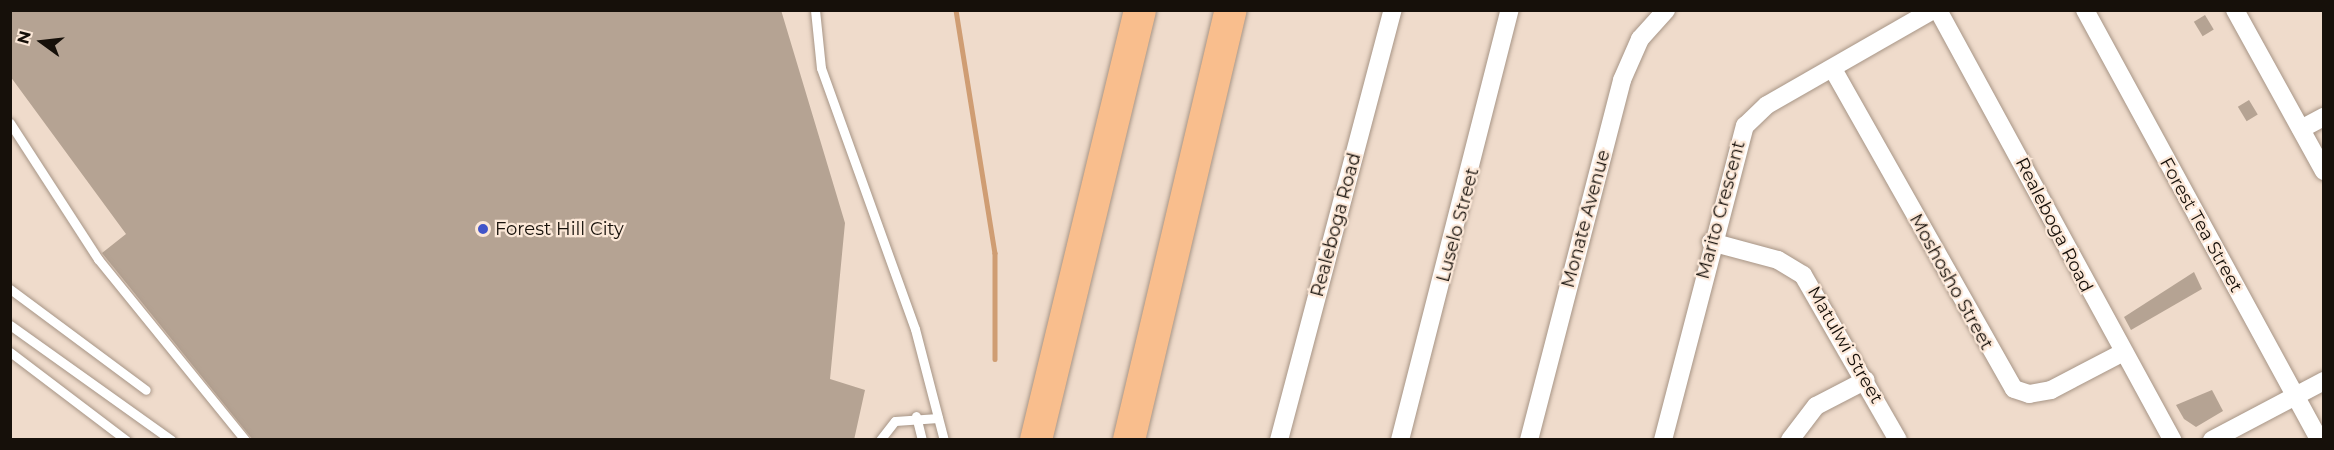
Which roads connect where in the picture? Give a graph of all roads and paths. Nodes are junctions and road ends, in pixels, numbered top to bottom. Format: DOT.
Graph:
graph roads {
  1 [pos="815,10"];
  2 [pos="1132,10"];
  3 [pos="1140,10"];
  4 [pos="1231,10"];
  5 [pos="1393,10"];
  6 [pos="1510,10"];
  7 [pos="1933,10"];
  8 [pos="1938,10"];
  9 [pos="2085,10"];
  10 [pos="2235,10"];
  11 [pos="1659,13"];
  12 [pos="809,33"];
  13 [pos="819,48"];
  14 [pos="1834,71"];
  15 [pos="1119,91"];
  16 [pos="2324,117"];
  17 [pos="10,123"];
  18 [pos="2301,129"];
  19 [pos="2324,171"];
  20 [pos="1711,242"];
  21 [pos="10,289"];
  22 [pos="10,325"];
  23 [pos="10,352"];
  24 [pos="2120,354"];
  25 [pos="1866,380"];
  26 [pos="2324,381"];
  27 [pos="146,390"];
  28 [pos="2295,396"];
  29 [pos="916,416"];
  30 [pos="938,418"];
  31 [pos="126,440"];
  32 [pos="171,440"];
  33 [pos="245,440"];
  34 [pos="879,440"];
  35 [pos="922,440"];
  36 [pos="944,440"];
  37 [pos="1036,440"];
  38 [pos="1129,440"];
  39 [pos="1279,440"];
  40 [pos="1400,440"];
  41 [pos="1529,440"];
  42 [pos="1663,440"];
  43 [pos="1790,440"];
  44 [pos="1898,440"];
  45 [pos="2172,440"];
  46 [pos="2212,440"];
  47 [pos="2319,440"];
  1 -- 13 [label="lane"];
  2 -- 15 [label="highway"];
  3 -- 15 [label="highway"];
  4 -- 38 [label="highway"];
  5 -- 39 [label="street, Realeboga Road"];
  6 -- 40 [label="street, Luselo Street"];
  7 -- 14 [label="street, Marito Crescent"];
  8 -- 24 [label="street, Realeboga Road"];
  9 -- 28 [label="street, Forest Tea Street"];
  10 -- 18 [label="street"];
  11 -- 41 [label="street, Monate Avenue"];
  12 -- 13 [label="lane"];
  13 -- 30 [label="lane"];
  14 -- 20 [label="street, Marito Crescent"];
  14 -- 24 [label="street, Moshosho Street"];
  15 -- 37 [label="highway"];
  16 -- 18 [label="street"];
  17 -- 33 [label="lane"];
  18 -- 19 [label="street"];
  20 -- 25 [label="street, Matulwi Street"];
  20 -- 42 [label="street, Marito Crescent"];
  21 -- 27 [label="lane"];
  22 -- 32 [label="lane"];
  23 -- 31 [label="lane"];
  24 -- 45 [label="street, Realeboga Road"];
  25 -- 43 [label="street"];
  25 -- 44 [label="street, Matulwi Street"];
  26 -- 28 [label="street"];
  28 -- 46 [label="street"];
  28 -- 47 [label="street, Forest Tea Street"];
  29 -- 30 [label="lane"];
  29 -- 34 [label="lane"];
  29 -- 35 [label="lane"];
  30 -- 36 [label="lane"];
}
